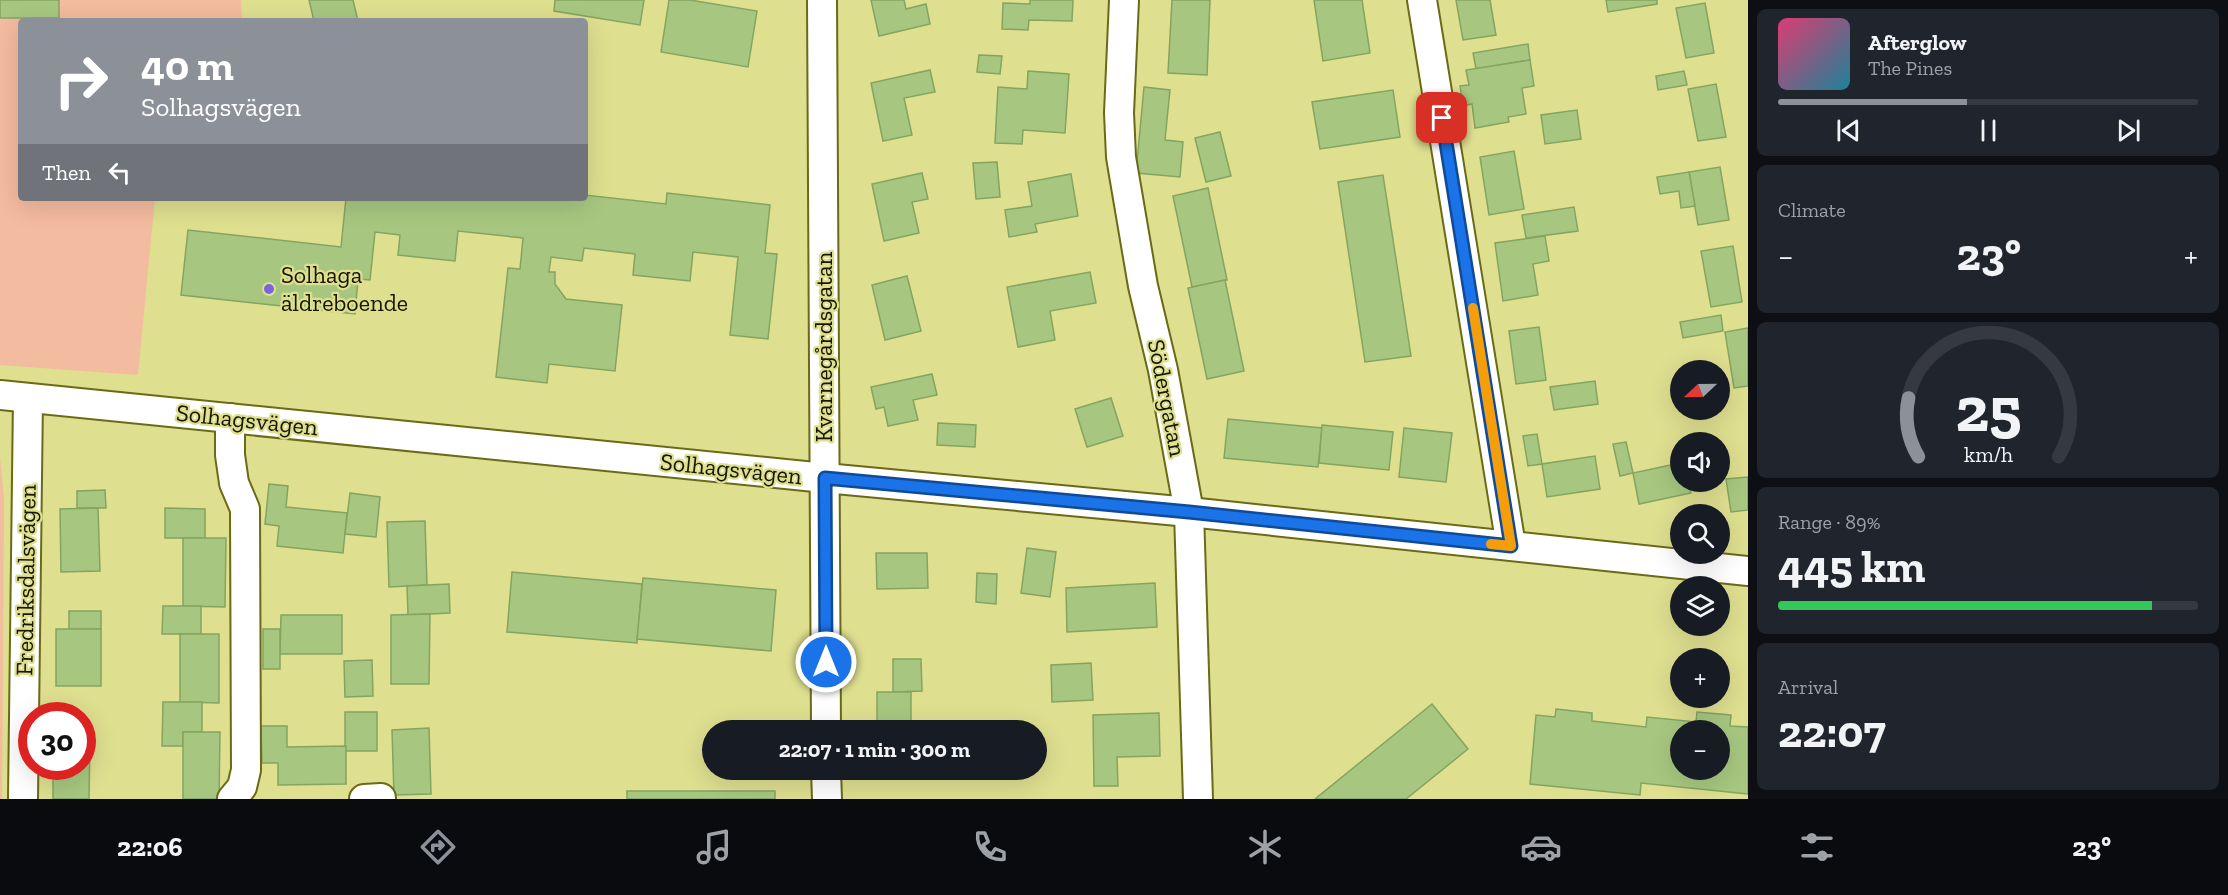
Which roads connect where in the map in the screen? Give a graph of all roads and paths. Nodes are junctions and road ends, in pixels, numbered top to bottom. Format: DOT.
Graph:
graph roads {
  1 [pos="822,0"];
  2 [pos="1124,0"];
  3 [pos="1422,0"];
  4 [pos="0,395"];
  5 [pos="28,398"];
  6 [pos="230,418"];
  7 [pos="825,478"];
  8 [pos="1189,512"];
  9 [pos="1511,546"];
  10 [pos="1748,571"];
  11 [pos="826,720"];
  12 [pos="826,780"];
  13 [pos="23,799"];
  14 [pos="232,799"];
  15 [pos="826,799"];
  16 [pos="1198,799"];
  1 -- 7 [label="street, Kvarnegårdsgatan"];
  2 -- 8 [label="street, Södergatan"];
  3 -- 9 [label="street"];
  4 -- 5 [label="street, Solhagsvägen"];
  5 -- 6 [label="street, Solhagsvägen"];
  5 -- 13 [label="street, Fredriksdalsvägen"];
  6 -- 7 [label="street, Solhagsvägen"];
  6 -- 14 [label="street"];
  7 -- 8 [label="street, Solhagsvägen"];
  7 -- 11 [label="street, Kvarnegårdsgatan"];
  8 -- 9 [label="street, Solhagsvägen"];
  8 -- 16 [label="street, Södergatan"];
  9 -- 10 [label="street, Solhagsvägen"];
  12 -- 15 [label="street"];
}
